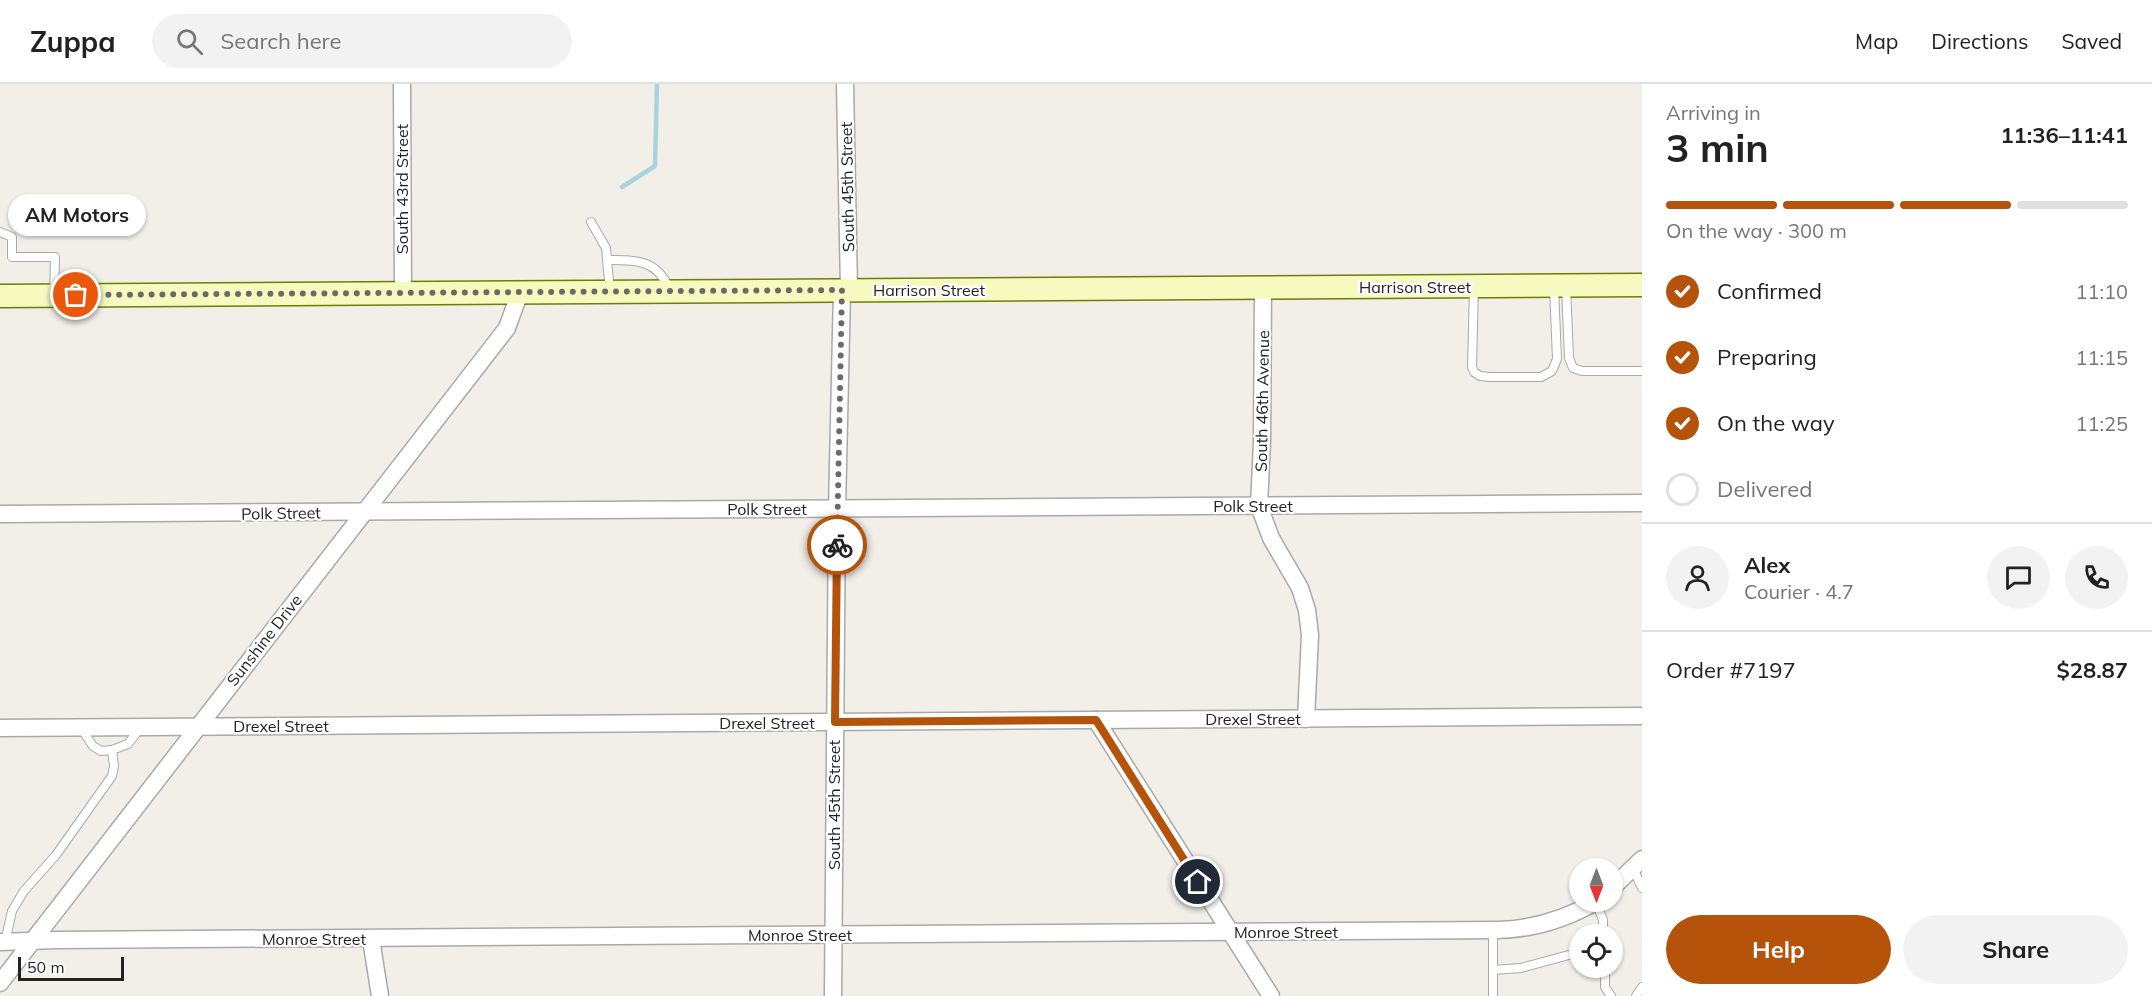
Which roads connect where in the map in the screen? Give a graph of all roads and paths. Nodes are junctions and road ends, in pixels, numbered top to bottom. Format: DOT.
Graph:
graph roads {
  1 [pos="402,84"];
  2 [pos="846,84"];
  3 [pos="591,222"];
  4 [pos="0,232"];
  5 [pos="608,261"];
  6 [pos="1642,285"];
  7 [pos="1474,286"];
  8 [pos="1560,286"];
  9 [pos="1263,288"];
  10 [pos="846,290"];
  11 [pos="670,291"];
  12 [pos="520,292"];
  13 [pos="610,292"];
  14 [pos="403,293"];
  15 [pos="0,296"];
  16 [pos="54,296"];
  17 [pos="1642,371"];
  18 [pos="1642,503"];
  19 [pos="1259,506"];
  20 [pos="837,509"];
  21 [pos="364,512"];
  22 [pos="0,514"];
  23 [pos="1642,716"];
  24 [pos="1306,719"];
  25 [pos="1096,720"];
  26 [pos="835,722"];
  27 [pos="141,727"];
  28 [pos="197,727"];
  29 [pos="0,728"];
  30 [pos="81,728"];
  31 [pos="112,750"];
  32 [pos="1637,864"];
  33 [pos="1623,877"];
  34 [pos="1642,888"];
  35 [pos="1575,912"];
  36 [pos="1492,930"];
  37 [pos="1230,933"];
  38 [pos="833,935"];
  39 [pos="370,939"];
  40 [pos="33,941"];
  41 [pos="3,942"];
  42 [pos="1569,955"];
  43 [pos="1492,970"];
  44 [pos="1605,978"];
  45 [pos="0,983"];
  46 [pos="1642,987"];
  47 [pos="380,996"];
  48 [pos="833,996"];
  49 [pos="1271,996"];
  50 [pos="1493,996"];
  51 [pos="1611,996"];
  52 [pos="1636,996"];
  1 -- 14 [label="street, South 43rd Street"];
  2 -- 10 [label="street, South 45th Street"];
  3 -- 5 [label="lane"];
  4 -- 16 [label="lane"];
  5 -- 11 [label="lane"];
  5 -- 13 [label="lane"];
  6 -- 8 [label="main road, Harrison Street"];
  7 -- 8 [label="main road, Harrison Street"];
  7 -- 8 [label="lane"];
  7 -- 9 [label="main road, Harrison Street"];
  8 -- 17 [label="lane"];
  9 -- 10 [label="main road, Harrison Street"];
  9 -- 19 [label="street, South 46th Avenue"];
  10 -- 11 [label="main road, Harrison Street"];
  10 -- 20 [label="street, South 45th Street"];
  11 -- 13 [label="main road, Harrison Street"];
  12 -- 13 [label="main road, Harrison Street"];
  12 -- 14 [label="main road, Harrison Street"];
  12 -- 21 [label="street, Sunshine Drive"];
  14 -- 16 [label="main road, Harrison Street"];
  15 -- 16 [label="main road, Harrison Street"];
  18 -- 19 [label="street, Polk Street"];
  19 -- 20 [label="street, Polk Street"];
  19 -- 24 [label="street, South 46th Avenue"];
  20 -- 21 [label="street, Polk Street"];
  20 -- 26 [label="street, South 45th Street"];
  21 -- 22 [label="street, Polk Street"];
  21 -- 28 [label="street, Sunshine Drive"];
  23 -- 24 [label="street, Drexel Street"];
  24 -- 25 [label="street, Drexel Street"];
  25 -- 26 [label="street, Drexel Street"];
  25 -- 37 [label="street"];
  26 -- 28 [label="street, Drexel Street"];
  26 -- 38 [label="street, South 45th Street"];
  27 -- 28 [label="street, Drexel Street"];
  27 -- 30 [label="street, Drexel Street"];
  27 -- 31 [label="lane"];
  28 -- 40 [label="street, Sunshine Drive"];
  29 -- 30 [label="street, Drexel Street"];
  30 -- 31 [label="lane"];
  31 -- 41 [label="lane"];
  32 -- 33 [label="street"];
  32 -- 34 [label="lane"];
  35 -- 36 [label="street, Monroe Street"];
  36 -- 37 [label="street, Monroe Street"];
  36 -- 43 [label="lane"];
  37 -- 38 [label="street, Monroe Street"];
  37 -- 49 [label="street"];
  38 -- 39 [label="street, Monroe Street"];
  38 -- 48 [label="street, South 45th Street"];
  39 -- 40 [label="street, Monroe Street"];
  39 -- 47 [label="street"];
  40 -- 41 [label="street, Monroe Street"];
  40 -- 45 [label="street, Sunshine Drive"];
  42 -- 43 [label="lane"];
  43 -- 50 [label="lane"];
  44 -- 51 [label="lane"];
  46 -- 52 [label="lane"];
}
